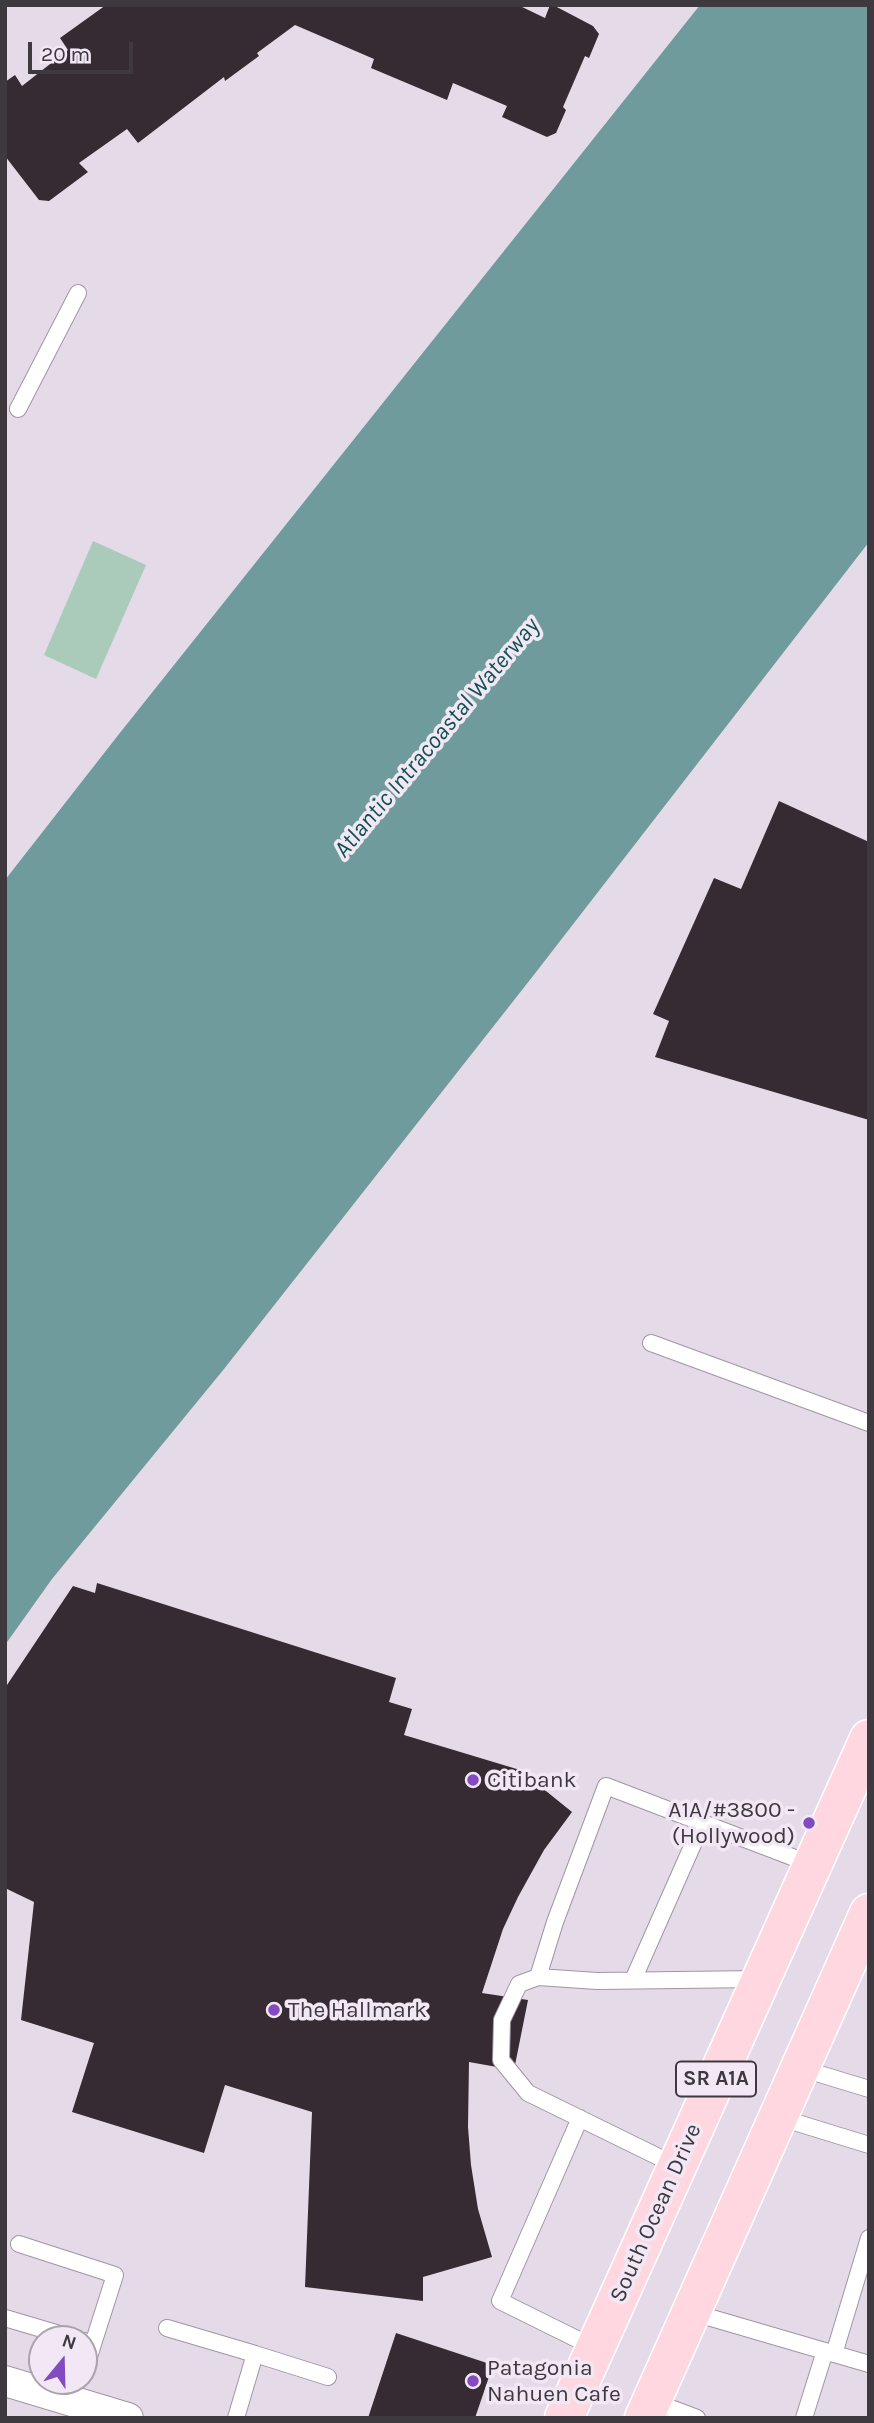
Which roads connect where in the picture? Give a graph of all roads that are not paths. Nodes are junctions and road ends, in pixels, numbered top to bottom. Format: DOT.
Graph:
graph roads {
  1 [pos="78,293"];
  2 [pos="18,409"];
  3 [pos="651,1343"];
  4 [pos="869,1423"];
  5 [pos="865,1762"];
  6 [pos="702,1824"];
  7 [pos="813,1865"];
  8 [pos="869,1913"];
  9 [pos="538,1977"];
  10 [pos="761,1979"];
  11 [pos="633,1980"];
  12 [pos="800,2068"];
  13 [pos="869,2089"];
  14 [pos="778,2117"];
  15 [pos="580,2118"];
  16 [pos="869,2145"];
  17 [pos="677,2166"];
  18 [pos="869,2238"];
  19 [pos="19,2244"];
  20 [pos="866,2256"];
  21 [pos="691,2312"];
  22 [pos="5,2318"];
  23 [pos="29,2325"];
  24 [pos="96,2325"];
  25 [pos="167,2328"];
  26 [pos="595,2347"];
  27 [pos="830,2353"];
  28 [pos="255,2354"];
  29 [pos="869,2364"];
  30 [pos="328,2377"];
  31 [pos="5,2381"];
  32 [pos="28,2383"];
  33 [pos="94,2395"];
  34 [pos="648,2410"];
  35 [pos="128,2418"];
  36 [pos="236,2418"];
  37 [pos="564,2418"];
  38 [pos="698,2418"];
  39 [pos="804,2418"];
  1 -- 2 [label="lane"];
  3 -- 4 [label="lane"];
  5 -- 7 [label="main road, South Ocean Drive / SR A1A"];
  6 -- 7 [label="lane"];
  6 -- 9 [label="lane"];
  6 -- 11 [label="lane"];
  7 -- 10 [label="main road, South Ocean Drive / SR A1A"];
  8 -- 12 [label="main road, SR A1A"];
  9 -- 11 [label="lane"];
  9 -- 15 [label="lane"];
  10 -- 11 [label="lane"];
  10 -- 17 [label="main road, South Ocean Drive / SR A1A"];
  12 -- 13 [label="lane"];
  12 -- 14 [label="main road, SR A1A"];
  14 -- 16 [label="lane"];
  14 -- 21 [label="main road, SR A1A"];
  15 -- 17 [label="lane"];
  15 -- 26 [label="lane"];
  17 -- 26 [label="main road, South Ocean Drive / SR A1A"];
  18 -- 20 [label="lane"];
  19 -- 24 [label="lane"];
  20 -- 27 [label="lane"];
  21 -- 27 [label="lane"];
  21 -- 34 [label="main road, SR A1A"];
  22 -- 23 [label="lane"];
  25 -- 28 [label="lane"];
  26 -- 37 [label="main road, South Ocean Drive / SR A1A"];
  27 -- 29 [label="lane"];
  27 -- 39 [label="lane"];
  28 -- 30 [label="lane"];
  28 -- 36 [label="lane"];
  31 -- 32 [label="street"];
  33 -- 35 [label="street"];
  34 -- 38 [label="lane"];
}
